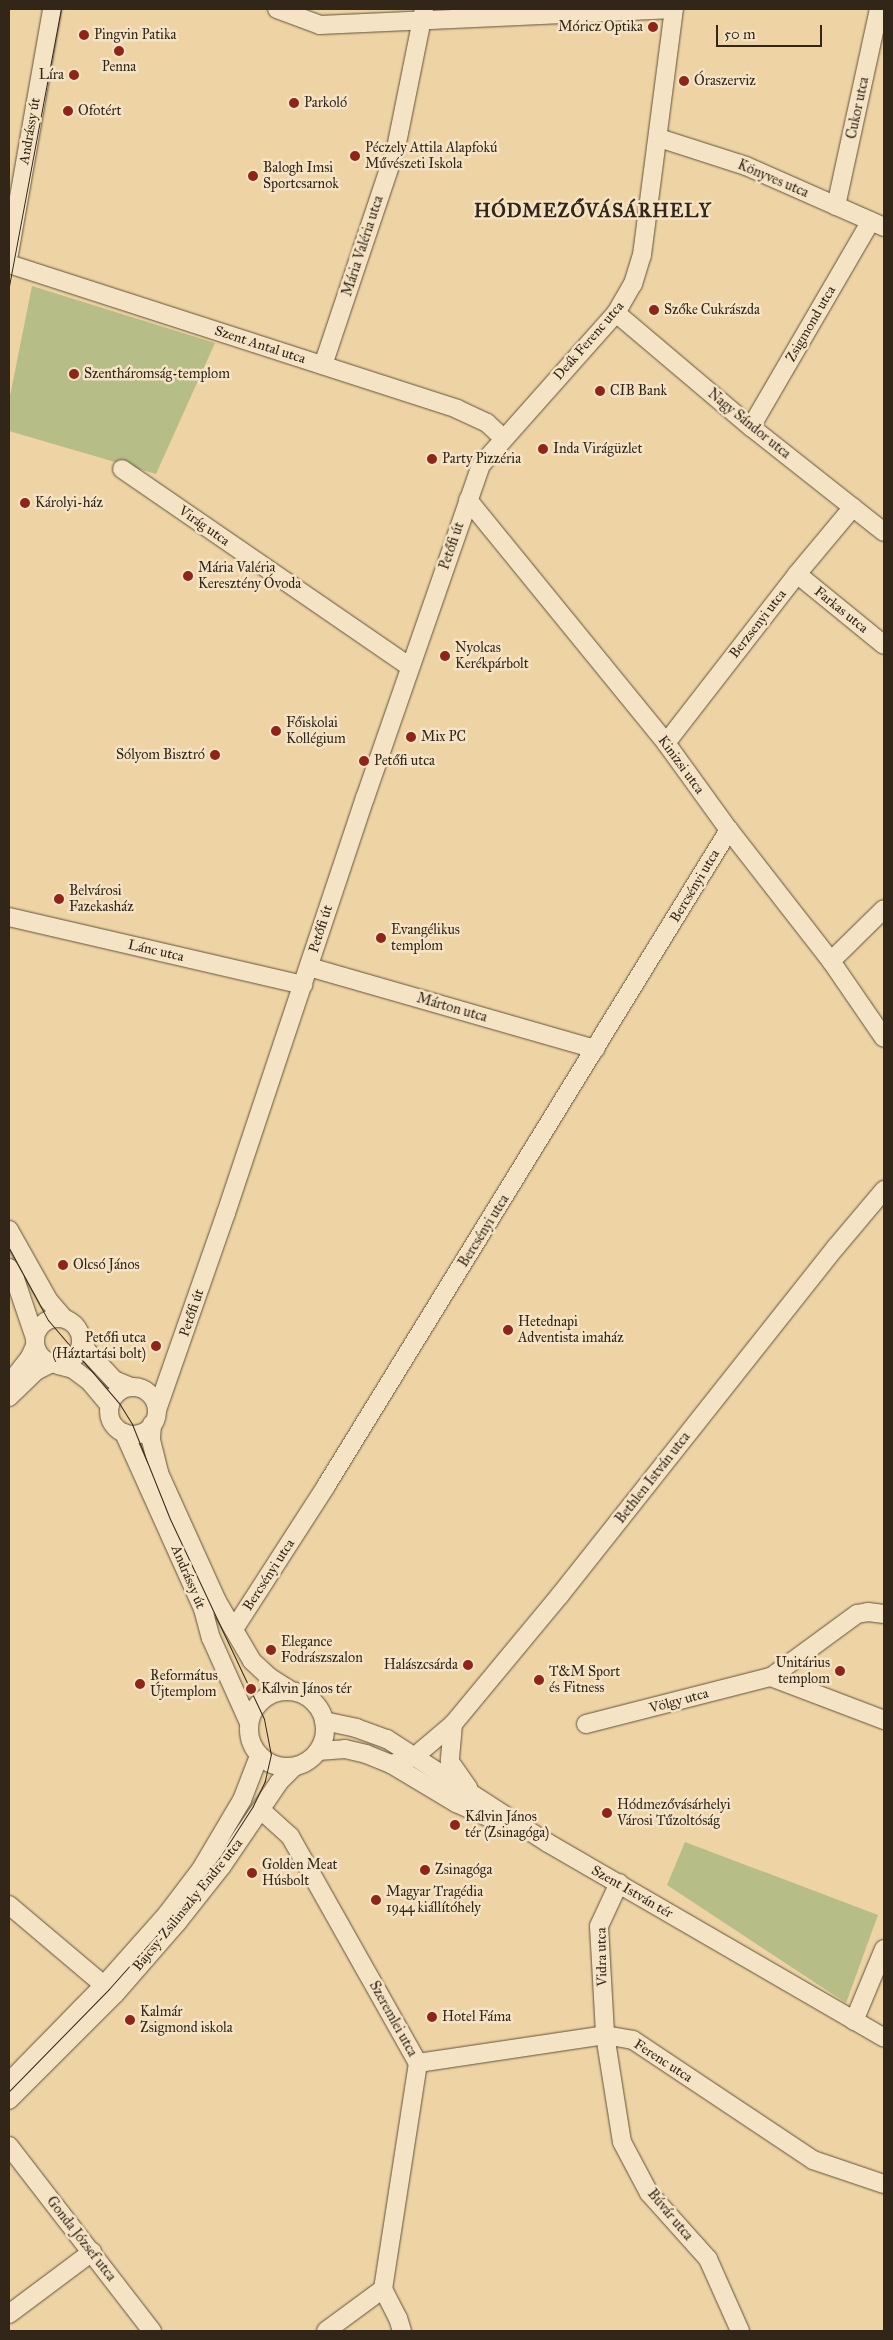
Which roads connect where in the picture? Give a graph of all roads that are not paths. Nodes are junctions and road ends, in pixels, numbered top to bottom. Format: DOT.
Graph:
graph roads {
  1 [pos="52,9"];
  2 [pos="277,9"];
  3 [pos="674,9"];
  4 [pos="879,9"];
  5 [pos="423,14"];
  6 [pos="658,138"];
  7 [pos="836,206"];
  8 [pos="878,224"];
  9 [pos="9,254"];
  10 [pos="9,264"];
  11 [pos="616,313"];
  12 [pos="323,365"];
  13 [pos="751,426"];
  14 [pos="504,439"];
  15 [pos="122,469"];
  16 [pos="468,500"];
  17 [pos="853,507"];
  18 [pos="884,532"];
  19 [pos="797,574"];
  20 [pos="884,645"];
  21 [pos="410,667"];
  22 [pos="666,743"];
  23 [pos="729,830"];
  24 [pos="884,910"];
  25 [pos="9,917"];
  26 [pos="831,961"];
  27 [pos="309,967"];
  28 [pos="303,985"];
  29 [pos="884,1038"];
  30 [pos="595,1049"];
  31 [pos="884,1191"];
  32 [pos="9,1230"];
  33 [pos="9,1268"];
  34 [pos="64,1318"];
  35 [pos="82,1340"];
  36 [pos="35,1342"];
  37 [pos="176,1359"];
  38 [pos="54,1364"];
  39 [pos="9,1384"];
  40 [pos="135,1387"];
  41 [pos="9,1398"];
  42 [pos="110,1406"];
  43 [pos="154,1417"];
  44 [pos="124,1433"];
  45 [pos="884,1614"];
  46 [pos="234,1629"];
  47 [pos="771,1677"];
  48 [pos="291,1691"];
  49 [pos="884,1720"];
  50 [pos="324,1721"];
  51 [pos="249,1723"];
  52 [pos="453,1724"];
  53 [pos="586,1724"];
  54 [pos="318,1751"];
  55 [pos="259,1756"];
  56 [pos="414,1758"];
  57 [pos="390,1764"];
  58 [pos="294,1767"];
  59 [pos="472,1794"];
  60 [pos="261,1810"];
  61 [pos="548,1843"];
  62 [pos="618,1884"];
  63 [pos="9,1905"];
  64 [pos="884,1949"];
  65 [pos="109,1990"];
  66 [pos="854,2021"];
  67 [pos="605,2035"];
  68 [pos="884,2038"];
  69 [pos="418,2062"];
  70 [pos="9,2082"];
  71 [pos="9,2100"];
  72 [pos="9,2146"];
  73 [pos="884,2184"];
  74 [pos="92,2252"];
  75 [pos="383,2289"];
  76 [pos="9,2314"];
  77 [pos="152,2331"];
  78 [pos="326,2331"];
  79 [pos="402,2331"];
  80 [pos="740,2331"];
  1 -- 9 [label="street, Andrássy út"];
  2 -- 5 [label="street"];
  3 -- 5 [label="street"];
  3 -- 6 [label="street, Deák Ferenc utca"];
  4 -- 7 [label="street, Cukor utca"];
  5 -- 12 [label="street, Mária Valéria utca"];
  6 -- 7 [label="street, Könyves utca"];
  6 -- 11 [label="street, Deák Ferenc utca"];
  7 -- 8 [label="street, Könyves utca"];
  8 -- 13 [label="street, Zsigmond utca"];
  10 -- 12 [label="street, Szent Antal utca"];
  11 -- 13 [label="street, Nagy Sándor utca"];
  11 -- 14 [label="street, Deák Ferenc utca"];
  12 -- 14 [label="street, Szent Antal utca"];
  13 -- 17 [label="street, Nagy Sándor utca"];
  14 -- 16 [label="street, Deák Ferenc utca"];
  15 -- 21 [label="street, Virág utca"];
  16 -- 21 [label="street, Petőfi út"];
  16 -- 22 [label="street, Kinizsi utca"];
  17 -- 18 [label="street, Nagy Sándor utca"];
  17 -- 19 [label="street, Berzsenyi utca"];
  19 -- 20 [label="street, Farkas utca"];
  19 -- 22 [label="street, Berzsenyi utca"];
  21 -- 27 [label="street, Petőfi út"];
  22 -- 23 [label="street, Kinizsi utca"];
  23 -- 26 [label="street, Kinizsi utca"];
  23 -- 30 [label="street, Bercsényi utca"];
  24 -- 26 [label="street"];
  25 -- 28 [label="street, Lánc utca"];
  26 -- 29 [label="street, Kinizsi utca"];
  27 -- 28 [label="street, Petőfi út"];
  27 -- 30 [label="street, Márton utca"];
  28 -- 37 [label="street, Petőfi út"];
  30 -- 46 [label="street, Bercsényi utca"];
  31 -- 52 [label="street, Bethlen István utca"];
  32 -- 34 [label="street"];
  33 -- 36 [label="street"];
  34 -- 35 [label="street"];
  34 -- 36 [label="street"];
  35 -- 38 [label="street"];
  35 -- 40 [label="street"];
  36 -- 38 [label="street"];
  36 -- 39 [label="street"];
  37 -- 40 [label="street, Petőfi út"];
  37 -- 43 [label="street, Petőfi út"];
  38 -- 41 [label="street"];
  38 -- 42 [label="street"];
  40 -- 42 [label="street"];
  40 -- 43 [label="street"];
  42 -- 44 [label="street"];
  43 -- 44 [label="street"];
  43 -- 46 [label="street, Andrássy út"];
  44 -- 51 [label="street, Andrássy út"];
  45 -- 47 [label="street, Völgy utca"];
  46 -- 48 [label="street, Andrássy út"];
  47 -- 49 [label="street"];
  47 -- 53 [label="street, Völgy utca"];
  48 -- 50 [label="street"];
  48 -- 51 [label="street"];
  50 -- 54 [label="street"];
  50 -- 56 [label="street, Szent István tér"];
  51 -- 55 [label="street"];
  52 -- 56 [label="street, Bethlen István utca"];
  52 -- 59 [label="street"];
  54 -- 57 [label="street"];
  54 -- 58 [label="street"];
  55 -- 58 [label="street"];
  55 -- 65 [label="street, Bajcsy-Zsilinszky Endre utca"];
  56 -- 57 [label="street"];
  56 -- 59 [label="street, Szent István tér"];
  57 -- 61 [label="street"];
  58 -- 60 [label="street, Bajcsy-Zsilinszky Endre utca"];
  59 -- 61 [label="street, Szent István tér"];
  60 -- 65 [label="street, Bajcsy-Zsilinszky Endre utca"];
  60 -- 69 [label="street, Szeremlei utca"];
  61 -- 62 [label="street, Szent István tér"];
  62 -- 66 [label="street, Szent István tér"];
  62 -- 67 [label="street, Vidra utca"];
  63 -- 65 [label="street"];
  64 -- 66 [label="street"];
  65 -- 70 [label="street, Bajcsy-Zsilinszky Endre utca"];
  65 -- 71 [label="street, Bajcsy-Zsilinszky Endre utca"];
  66 -- 68 [label="street, Szent István tér"];
  67 -- 69 [label="street, Ferenc utca"];
  67 -- 73 [label="street, Ferenc utca"];
  67 -- 80 [label="street, Búvár utca"];
  69 -- 75 [label="street, Szeremlei utca"];
  72 -- 74 [label="street, Gonda József utca"];
  74 -- 76 [label="street"];
  74 -- 77 [label="street, Gonda József utca"];
  75 -- 78 [label="street"];
  75 -- 79 [label="street"];
}
